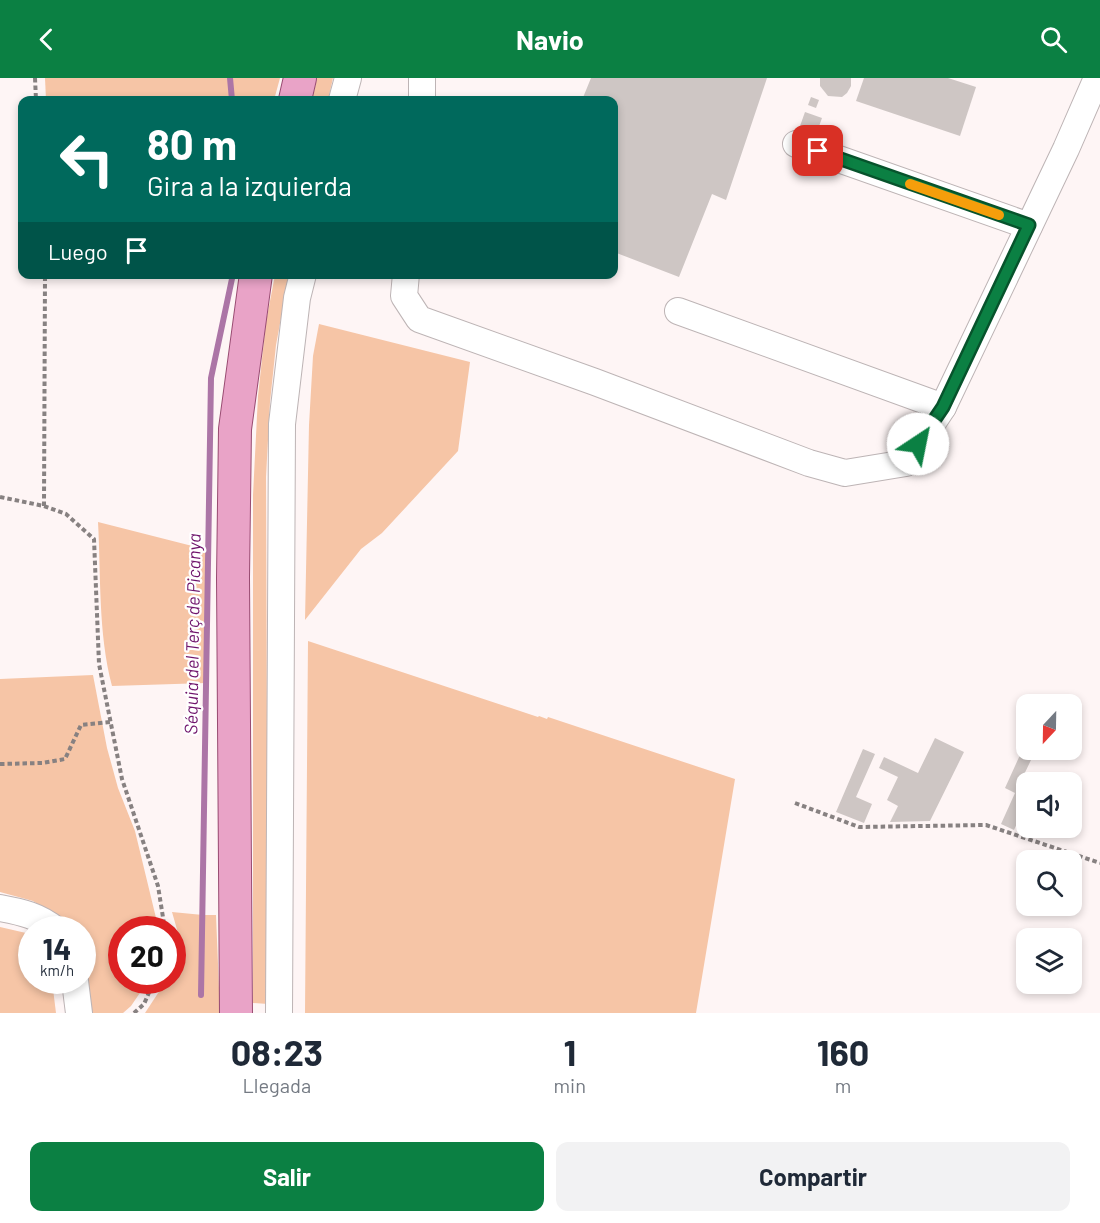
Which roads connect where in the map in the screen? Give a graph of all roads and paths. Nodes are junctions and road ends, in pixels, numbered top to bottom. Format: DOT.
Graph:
graph roads {
  1 [pos="35,78"];
  2 [pos="300,78"];
  3 [pos="348,78"];
  4 [pos="422,78"];
  5 [pos="1097,78"];
  6 [pos="36,96"];
  7 [pos="296,96"];
  8 [pos="343,96"];
  9 [pos="422,96"];
  10 [pos="796,144"];
  11 [pos="1029,225"];
  12 [pos="45,279"];
  13 [pos="255,279"];
  14 [pos="302,279"];
  15 [pos="406,279"];
  16 [pos="678,310"];
  17 [pos="943,407"];
  18 [pos="0,497"];
  19 [pos="44,506"];
  20 [pos="111,722"];
  21 [pos="0,764"];
  22 [pos="795,803"];
  23 [pos="1100,863"];
  24 [pos="0,908"];
  25 [pos="35,916"];
  26 [pos="163,916"];
  27 [pos="77,994"];
  28 [pos="148,994"];
  29 [pos="79,1013"];
  30 [pos="134,1013"];
  31 [pos="236,1013"];
  32 [pos="279,1013"];
  1 -- 6 [label="path"];
  2 -- 7 [label="main road"];
  3 -- 8 [label="street"];
  4 -- 9 [label="street"];
  5 -- 11 [label="street"];
  10 -- 11 [label="street"];
  11 -- 17 [label="street"];
  12 -- 19 [label="path"];
  13 -- 31 [label="main road"];
  14 -- 32 [label="street"];
  15 -- 17 [label="street"];
  16 -- 17 [label="street"];
  18 -- 19 [label="path"];
  19 -- 20 [label="path"];
  20 -- 21 [label="path"];
  20 -- 26 [label="path"];
  22 -- 23 [label="path"];
  24 -- 25 [label="street"];
  27 -- 29 [label="street"];
  28 -- 30 [label="path"];
}
